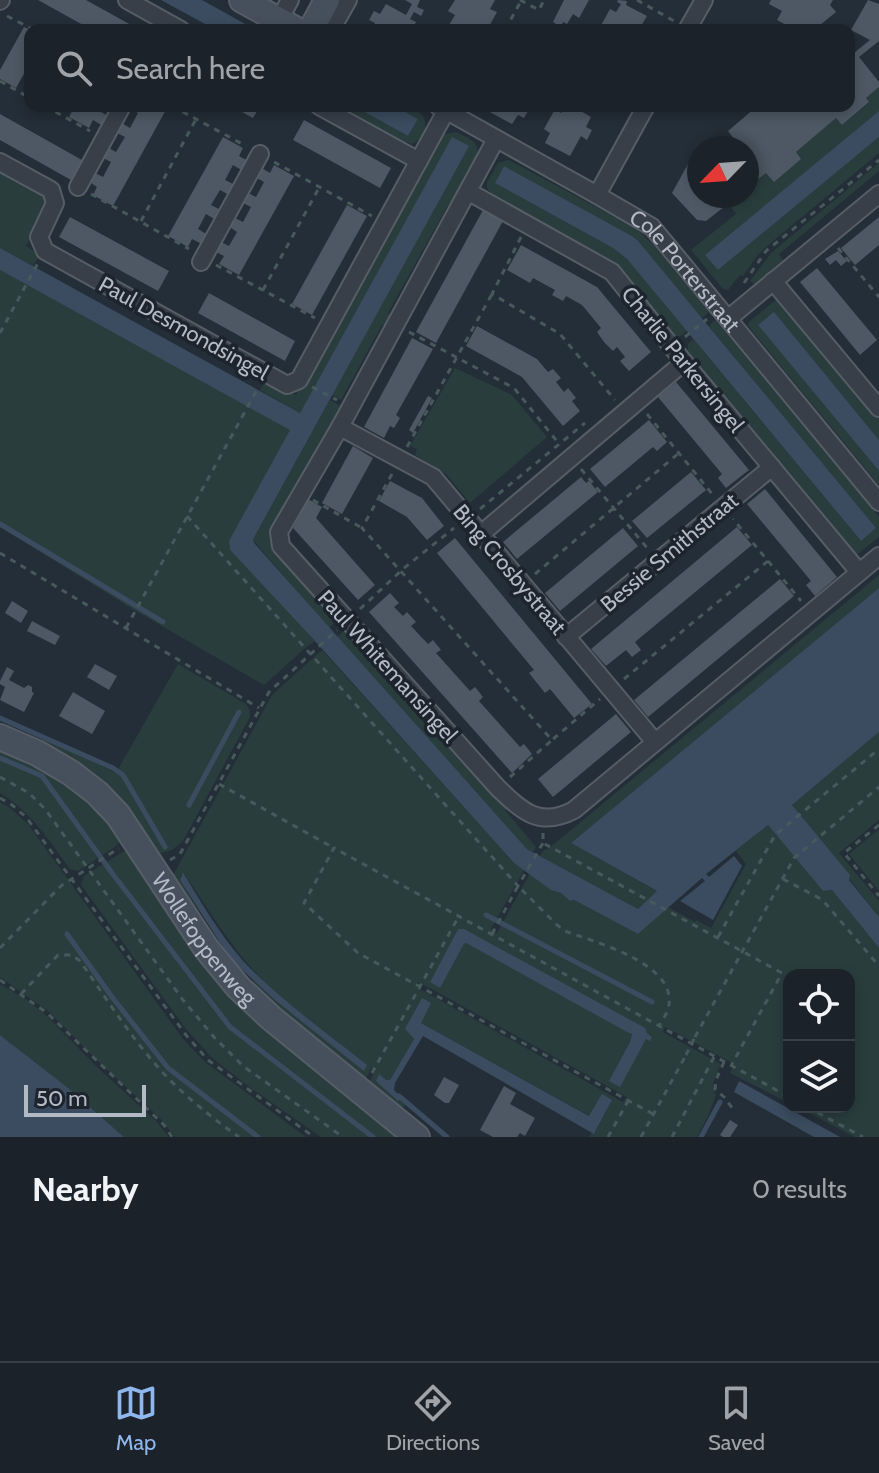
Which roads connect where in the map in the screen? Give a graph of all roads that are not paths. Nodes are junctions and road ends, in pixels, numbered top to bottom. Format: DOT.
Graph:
graph roads {
  1 [pos="127,0"];
  2 [pos="242,0"];
  3 [pos="311,0"];
  4 [pos="327,0"];
  5 [pos="348,0"];
  6 [pos="704,0"];
  7 [pos="291,20"];
  8 [pos="170,24"];
  9 [pos="314,24"];
  10 [pos="334,24"];
  11 [pos="691,24"];
  12 [pos="119,112"];
  13 [pos="330,112"];
  14 [pos="440,112"];
  15 [pos="449,112"];
  16 [pos="643,112"];
  17 [pos="496,139"];
  18 [pos="260,154"];
  19 [pos="419,161"];
  20 [pos="0,162"];
  21 [pos="78,187"];
  22 [pos="469,192"];
  23 [pos="879,194"];
  24 [pos="597,195"];
  25 [pos="201,262"];
  26 [pos="773,281"];
  27 [pos="720,314"];
  28 [pos="684,362"];
  29 [pos="879,408"];
  30 [pos="340,427"];
  31 [pos="772,467"];
  32 [pos="879,502"];
  33 [pos="481,534"];
  34 [pos="879,556"];
  35 [pos="859,572"];
  36 [pos="566,637"];
  37 [pos="0,737"];
  38 [pos="655,742"];
  39 [pos="417,1137"];
  1 -- 8 [label="street"];
  2 -- 7 [label="street"];
  3 -- 7 [label="street"];
  4 -- 9 [label="street"];
  5 -- 10 [label="street"];
  6 -- 11 [label="street"];
  12 -- 21 [label="street"];
  13 -- 19 [label="street"];
  14 -- 19 [label="street, Paul Desmondsingel"];
  15 -- 17 [label="street, Cole Porterstraat"];
  16 -- 24 [label="street"];
  17 -- 22 [label="street, Paul Whitemansingel"];
  17 -- 24 [label="street, Cole Porterstraat"];
  18 -- 25 [label="street"];
  19 -- 20 [label="street, Paul Desmondsingel"];
  22 -- 28 [label="street, Charlie Parkersingel"];
  22 -- 30 [label="street, Paul Whitemansingel"];
  23 -- 26 [label="street"];
  24 -- 27 [label="street, Cole Porterstraat"];
  26 -- 27 [label="street"];
  26 -- 29 [label="street"];
  27 -- 32 [label="street, Cole Porterstraat"];
  28 -- 31 [label="street, Charlie Parkersingel"];
  28 -- 33 [label="street"];
  30 -- 33 [label="street, Bing Crosbystraat"];
  30 -- 38 [label="street, Paul Whitemansingel"];
  31 -- 35 [label="street, Charlie Parkersingel"];
  31 -- 36 [label="street, Bessie Smithstraat"];
  33 -- 36 [label="street, Bing Crosbystraat"];
  34 -- 35 [label="street"];
  35 -- 38 [label="street"];
  36 -- 38 [label="street, Bing Crosbystraat"];
  37 -- 39 [label="street, Wollefoppenweg"];
}
